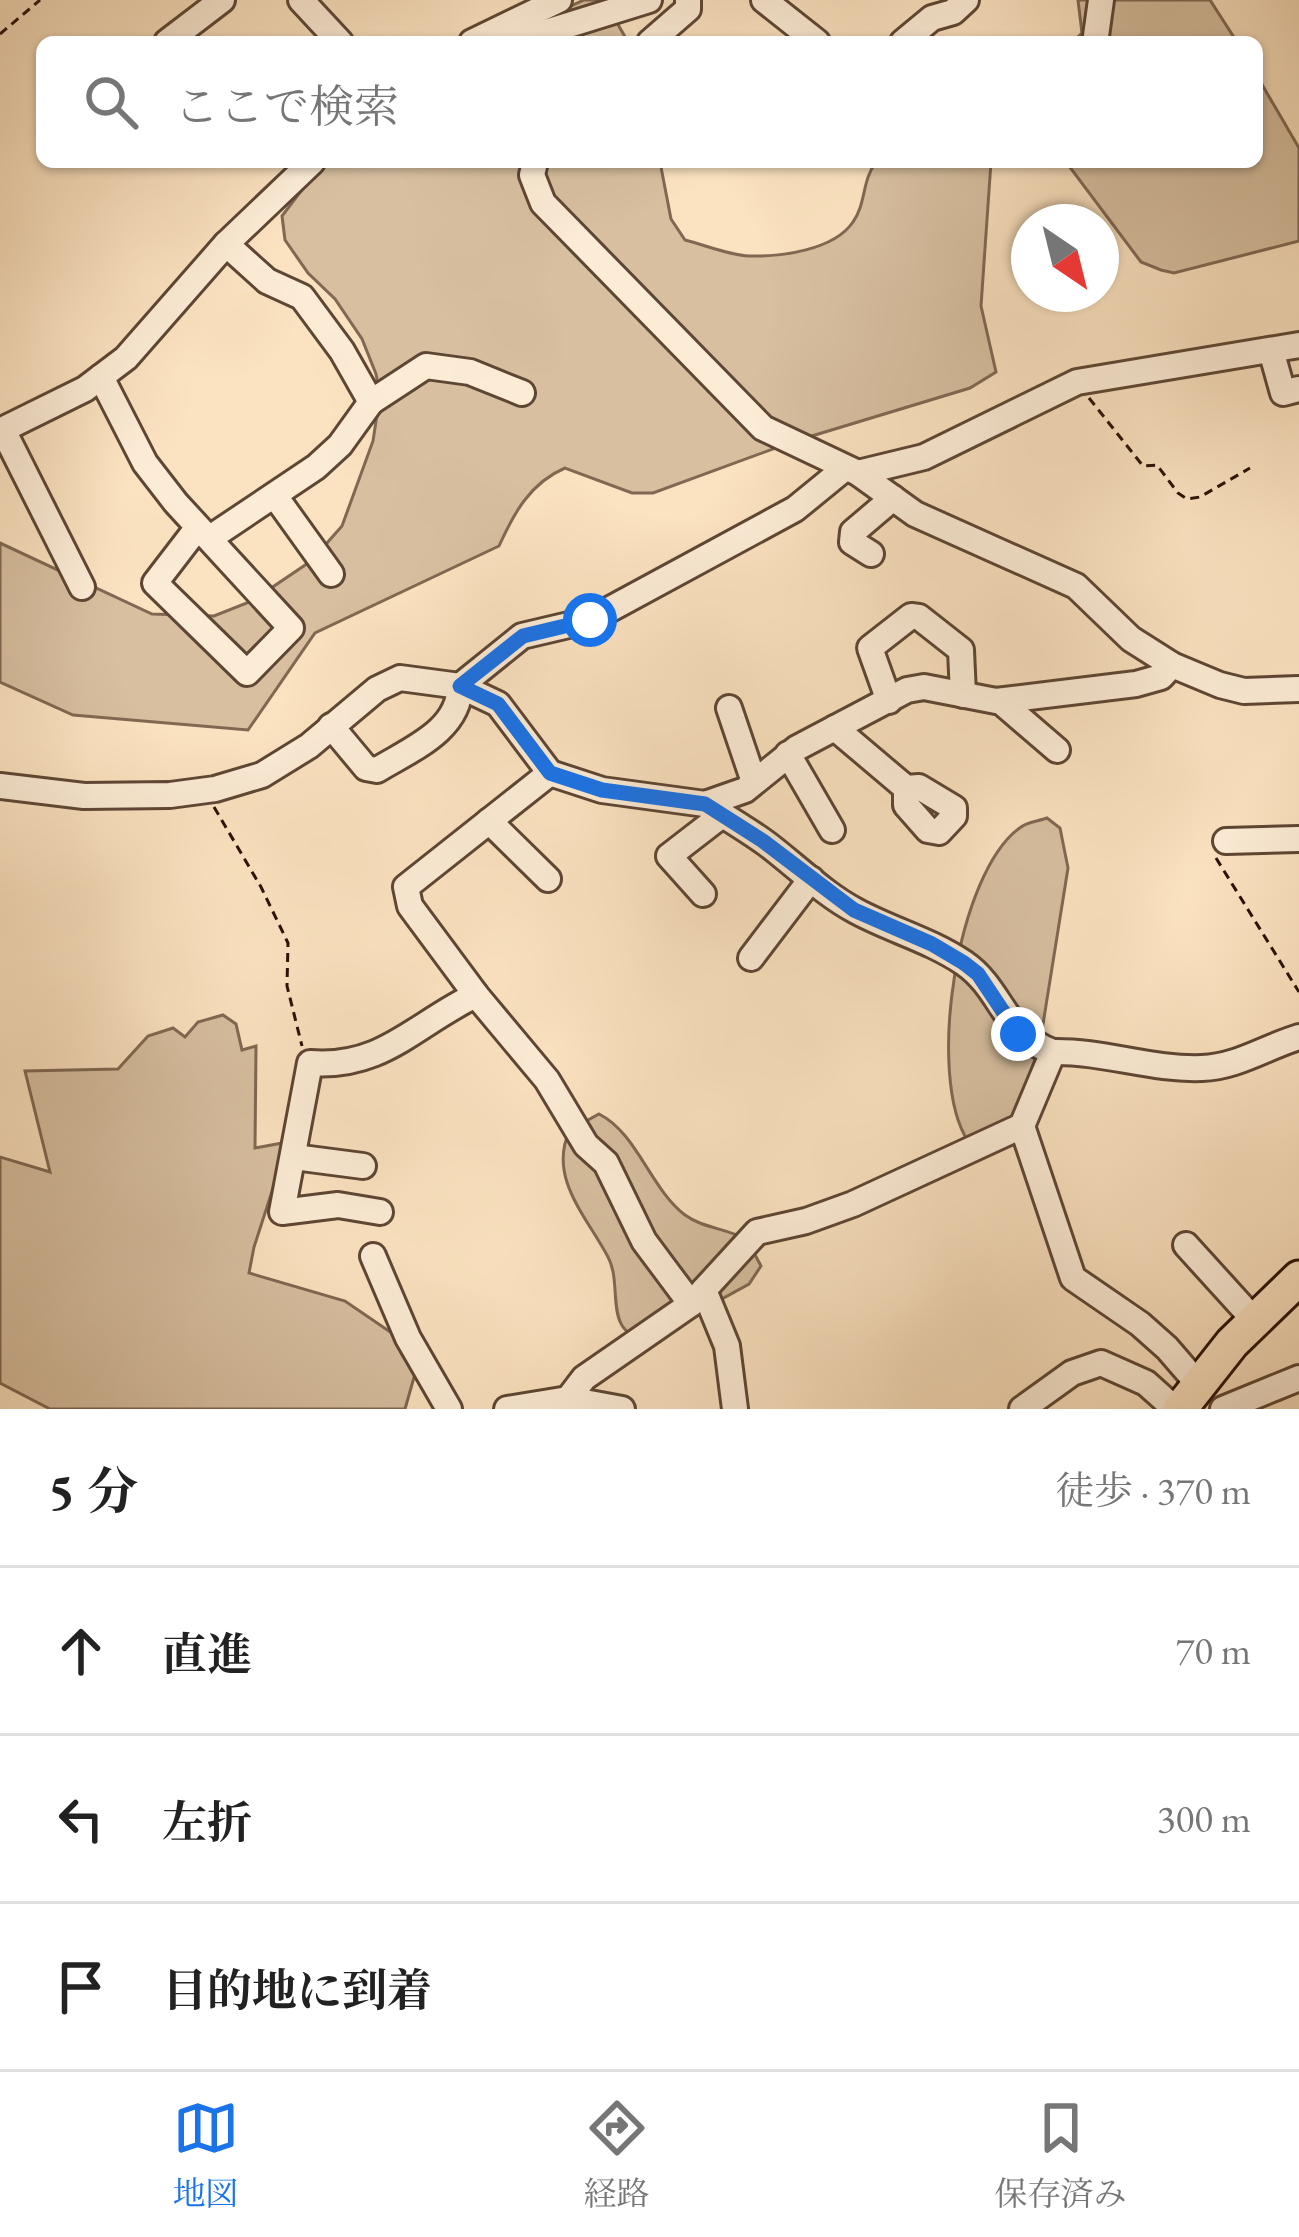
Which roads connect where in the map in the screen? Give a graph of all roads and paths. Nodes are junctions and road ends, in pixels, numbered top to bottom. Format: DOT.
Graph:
graph roads {
  1 [pos="40,0"];
  2 [pos="222,0"];
  3 [pos="302,0"];
  4 [pos="560,0"];
  5 [pos="649,0"];
  6 [pos="688,0"];
  7 [pos="764,0"];
  8 [pos="966,0"];
  9 [pos="1102,0"];
  10 [pos="0,34"];
  11 [pos="175,36"];
  12 [pos="335,36"];
  13 [pos="485,36"];
  14 [pos="533,36"];
  15 [pos="657,36"];
  16 [pos="809,36"];
  17 [pos="910,36"];
  18 [pos="1096,36"];
  19 [pos="306,168"];
  20 [pos="534,168"];
  21 [pos="226,244"];
  22 [pos="1299,345"];
  23 [pos="1271,350"];
  24 [pos="101,377"];
  25 [pos="1077,382"];
  26 [pos="1299,389"];
  27 [pos="521,393"];
  28 [pos="371,402"];
  29 [pos="2,430"];
  30 [pos="1250,468"];
  31 [pos="851,471"];
  32 [pos="275,496"];
  33 [pos="893,498"];
  34 [pos="204,532"];
  35 [pos="871,554"];
  36 [pos="331,574"];
  37 [pos="82,587"];
  38 [pos="1172,665"];
  39 [pos="460,686"];
  40 [pos="1299,689"];
  41 [pos="963,694"];
  42 [pos="889,700"];
  43 [pos="1000,700"];
  44 [pos="730,708"];
  45 [pos="332,726"];
  46 [pos="835,728"];
  47 [pos="1057,751"];
  48 [pos="788,754"];
  49 [pos="550,773"];
  50 [pos="754,782"];
  51 [pos="0,786"];
  52 [pos="906,788"];
  53 [pos="211,803"];
  54 [pos="713,810"];
  55 [pos="489,820"];
  56 [pos="832,830"];
  57 [pos="1299,839"];
  58 [pos="1226,841"];
  59 [pos="548,879"];
  60 [pos="811,879"];
  61 [pos="703,894"];
  62 [pos="751,958"];
  63 [pos="1299,992"];
  64 [pos="476,994"];
  65 [pos="1299,1037"];
  66 [pos="1053,1052"];
  67 [pos="310,1063"];
  68 [pos="1022,1126"];
  69 [pos="294,1157"];
  70 [pos="363,1166"];
  71 [pos="380,1212"];
  72 [pos="1186,1245"];
  73 [pos="374,1256"];
  74 [pos="1299,1278"];
  75 [pos="698,1297"];
  76 [pos="1299,1299"];
  77 [pos="1255,1321"];
  78 [pos="1299,1378"];
  79 [pos="568,1399"];
  80 [pos="1198,1405"];
  81 [pos="449,1409"];
  82 [pos="507,1409"];
  83 [pos="622,1409"];
  84 [pos="735,1409"];
  85 [pos="1022,1409"];
  1 -- 10 [label="path"];
  2 -- 11 [label="street"];
  3 -- 12 [label="street"];
  4 -- 13 [label="street"];
  5 -- 14 [label="street"];
  6 -- 15 [label="street"];
  7 -- 16 [label="street"];
  8 -- 17 [label="street"];
  9 -- 18 [label="street"];
  19 -- 21 [label="street"];
  20 -- 31 [label="street"];
  21 -- 24 [label="street"];
  21 -- 28 [label="street"];
  22 -- 23 [label="street"];
  23 -- 25 [label="street"];
  23 -- 26 [label="street"];
  24 -- 29 [label="street"];
  24 -- 34 [label="street"];
  25 -- 30 [label="path"];
  25 -- 31 [label="street"];
  27 -- 28 [label="street"];
  28 -- 32 [label="street"];
  29 -- 37 [label="street"];
  31 -- 33 [label="street"];
  31 -- 39 [label="street"];
  32 -- 34 [label="street"];
  32 -- 36 [label="street"];
  33 -- 35 [label="street"];
  33 -- 38 [label="street"];
  34 -- 34 [label="street"];
  38 -- 40 [label="street"];
  38 -- 43 [label="street"];
  39 -- 45 [label="street"];
  39 -- 45 [label="street"];
  39 -- 49 [label="street"];
  41 -- 42 [label="street"];
  41 -- 42 [label="street"];
  41 -- 43 [label="street"];
  42 -- 46 [label="street"];
  43 -- 47 [label="street"];
  44 -- 50 [label="street"];
  45 -- 51 [label="street"];
  46 -- 48 [label="street"];
  46 -- 52 [label="street"];
  48 -- 50 [label="street"];
  48 -- 56 [label="street"];
  49 -- 54 [label="street"];
  49 -- 55 [label="street"];
  50 -- 54 [label="street"];
  53 -- 67 [label="path"];
  54 -- 60 [label="street"];
  54 -- 61 [label="street"];
  55 -- 59 [label="street"];
  55 -- 64 [label="street"];
  57 -- 58 [label="street"];
  58 -- 63 [label="path"];
  60 -- 62 [label="street"];
  60 -- 66 [label="street"];
  64 -- 67 [label="street"];
  64 -- 75 [label="street"];
  65 -- 66 [label="street"];
  66 -- 68 [label="street"];
  67 -- 69 [label="street"];
  68 -- 75 [label="street"];
  68 -- 80 [label="street"];
  69 -- 70 [label="street"];
  69 -- 71 [label="street"];
  72 -- 77 [label="street"];
  73 -- 81 [label="street"];
  74 -- 77 [label="highway"];
  75 -- 79 [label="street"];
  75 -- 84 [label="street"];
  76 -- 80 [label="highway"];
  77 -- 80 [label="highway"];
  78 -- 80 [label="street"];
  79 -- 82 [label="street"];
  79 -- 83 [label="street"];
  80 -- 85 [label="street"];
}
